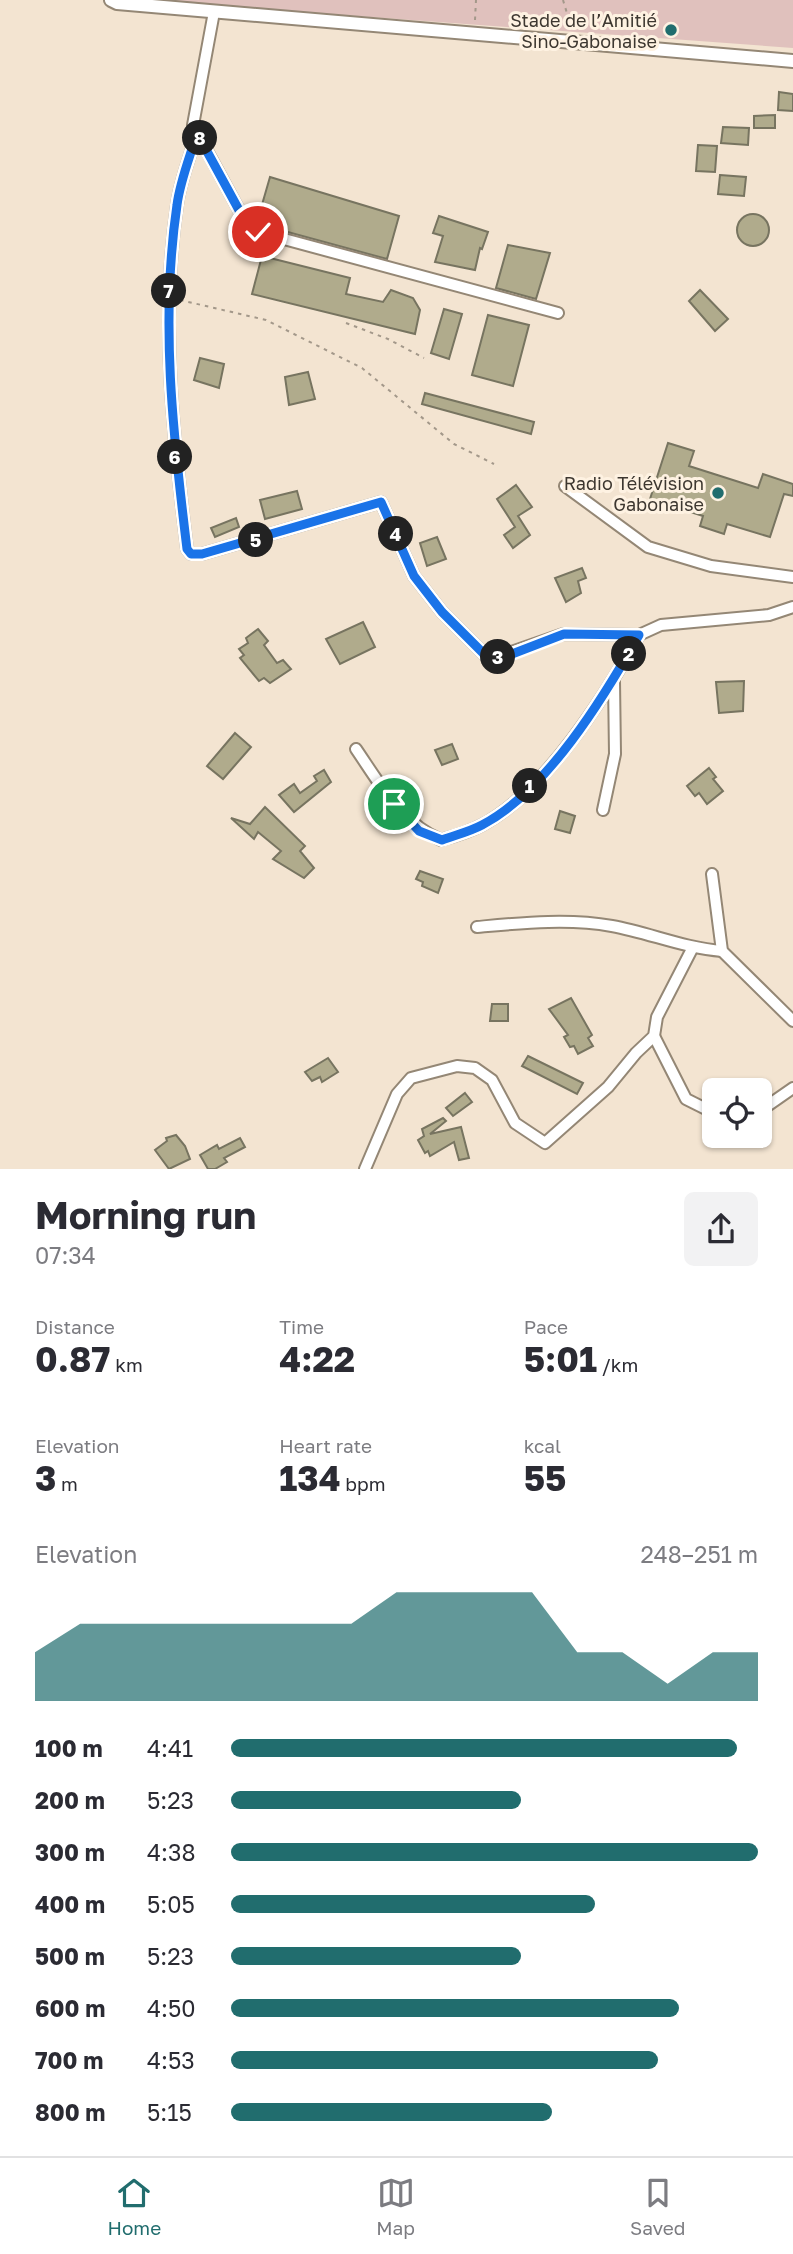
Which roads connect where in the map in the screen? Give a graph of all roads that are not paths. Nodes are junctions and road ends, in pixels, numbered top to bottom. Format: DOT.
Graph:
graph roads {
  1 [pos="111,0"];
  2 [pos="214,12"];
  3 [pos="793,61"];
  4 [pos="197,133"];
  5 [pos="558,313"];
  6 [pos="565,486"];
  7 [pos="793,577"];
  8 [pos="793,607"];
  9 [pos="639,635"];
  10 [pos="614,681"];
  11 [pos="356,749"];
  12 [pos="603,810"];
  13 [pos="712,874"];
  14 [pos="477,927"];
  15 [pos="692,949"];
  16 [pos="722,951"];
  17 [pos="793,1021"];
  18 [pos="654,1036"];
  19 [pos="793,1088"];
  20 [pos="772,1103"];
  21 [pos="702,1107"];
  22 [pos="365,1169"];
  1 -- 2 [label="street"];
  2 -- 3 [label="street"];
  2 -- 4 [label="street"];
  4 -- 5 [label="street"];
  4 -- 9 [label="street"];
  6 -- 7 [label="street"];
  8 -- 9 [label="street"];
  9 -- 10 [label="street"];
  10 -- 11 [label="street"];
  10 -- 12 [label="street"];
  13 -- 16 [label="street"];
  14 -- 15 [label="street"];
  15 -- 16 [label="street"];
  15 -- 18 [label="street"];
  16 -- 17 [label="street"];
  18 -- 21 [label="street"];
  18 -- 22 [label="street"];
  19 -- 20 [label="street"];
}
